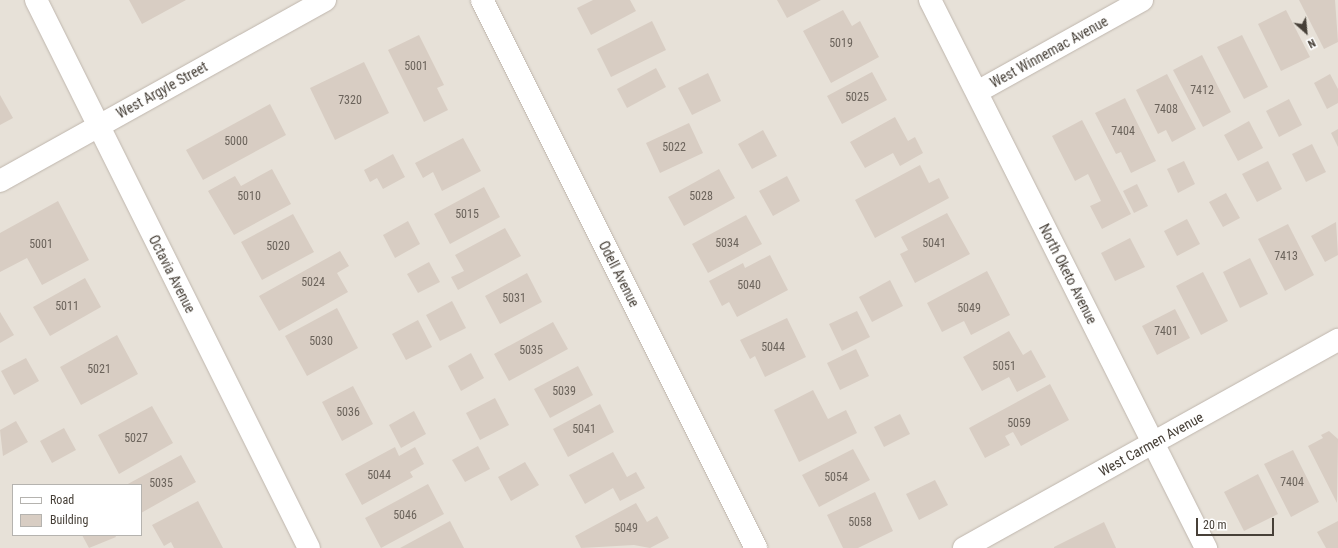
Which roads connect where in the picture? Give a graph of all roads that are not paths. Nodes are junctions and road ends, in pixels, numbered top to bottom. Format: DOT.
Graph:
graph roads {
  1 [pos="36,0"];
  2 [pos="325,0"];
  3 [pos="482,0"];
  4 [pos="930,0"];
  5 [pos="1142,0"];
  6 [pos="977,92"];
  7 [pos="98,126"];
  8 [pos="0,181"];
  9 [pos="1338,340"];
  10 [pos="1153,442"];
  11 [pos="309,548"];
  12 [pos="756,548"];
  13 [pos="964,548"];
  14 [pos="1206,548"];
  1 -- 7 [label="street, Octavia Avenue"];
  2 -- 7 [label="street, West Argyle Street"];
  3 -- 12 [label="street, Odell Avenue"];
  4 -- 6 [label="street, North Oketo Avenue"];
  5 -- 6 [label="street, West Winnemac Avenue"];
  6 -- 10 [label="street, North Oketo Avenue"];
  7 -- 8 [label="street, West Argyle Street"];
  7 -- 11 [label="street, Octavia Avenue"];
  9 -- 10 [label="street, West Carmen Avenue"];
  10 -- 13 [label="street, West Carmen Avenue"];
  10 -- 14 [label="street, North Oketo Avenue"];
}
